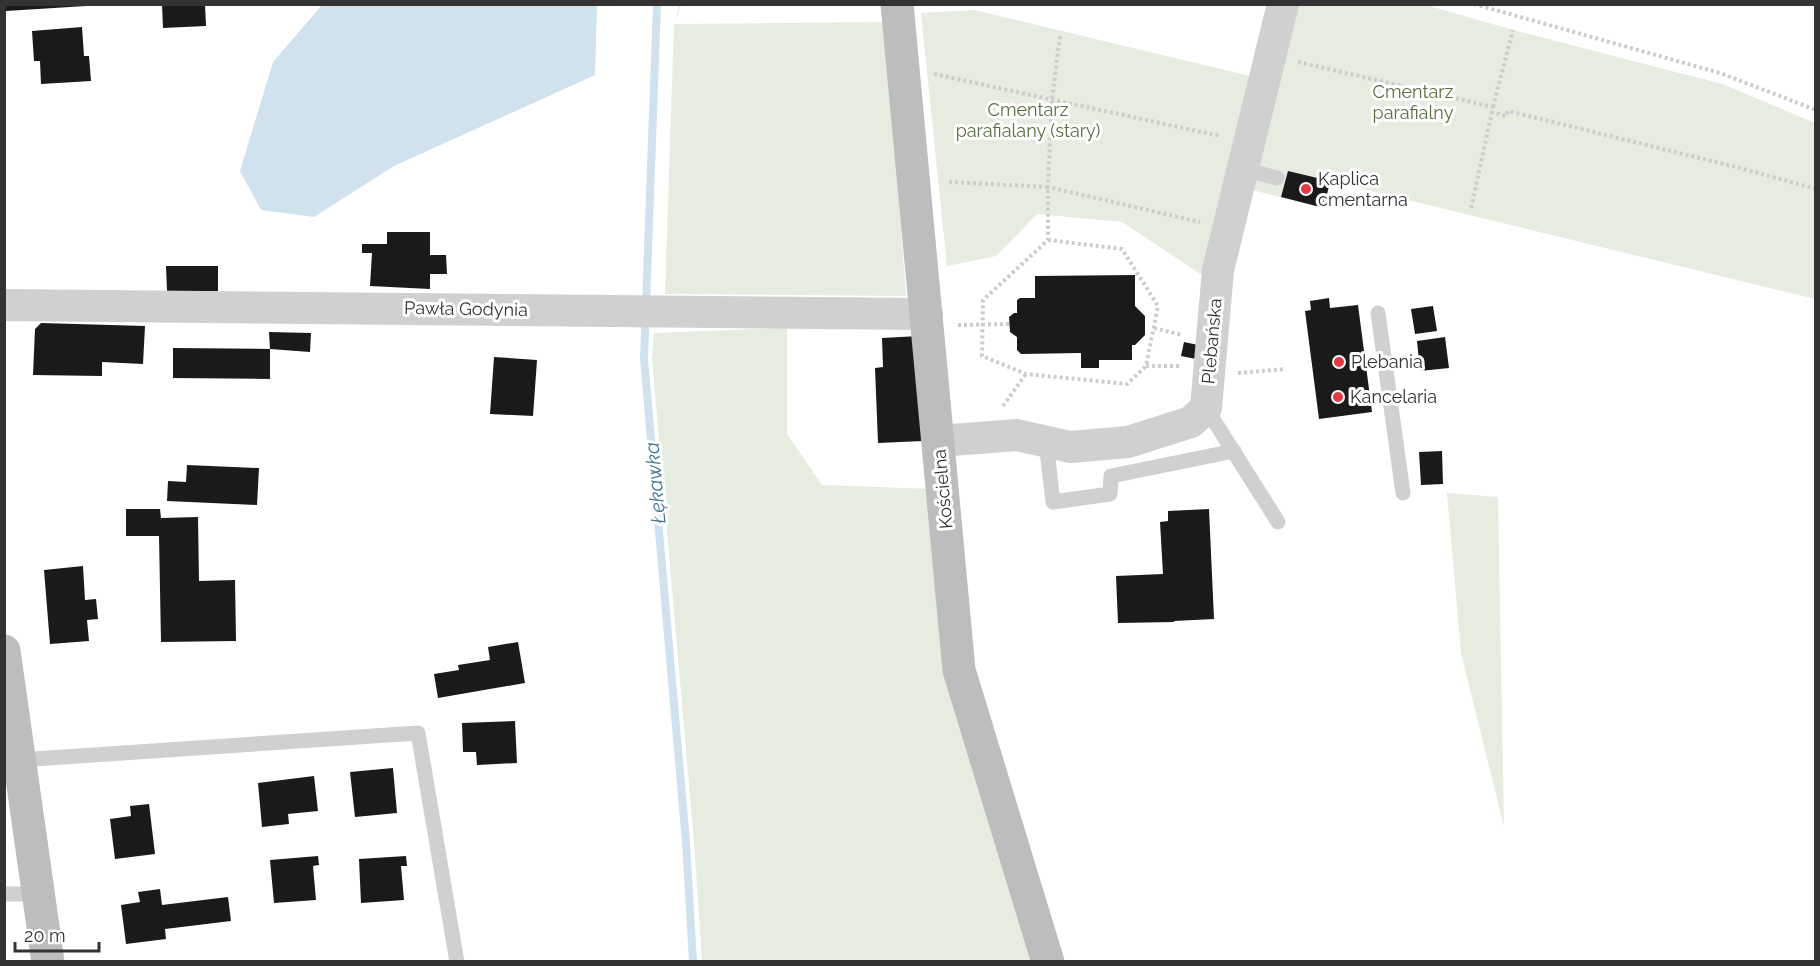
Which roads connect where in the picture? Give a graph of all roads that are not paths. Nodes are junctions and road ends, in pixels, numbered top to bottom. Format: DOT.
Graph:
graph roads {
  1 [pos="897,4"];
  2 [pos="1283,4"];
  3 [pos="1243,169"];
  4 [pos="1277,178"];
  5 [pos="4,305"];
  6 [pos="1378,313"];
  7 [pos="940,320"];
  8 [pos="1206,408"];
  9 [pos="939,441"];
  10 [pos="1046,442"];
  11 [pos="1234,451"];
  12 [pos="1403,493"];
  13 [pos="1278,522"];
  14 [pos="4,651"];
  15 [pos="19,760"];
  16 [pos="4,894"];
  17 [pos="38,894"];
  18 [pos="48,962"];
  19 [pos="457,962"];
  20 [pos="1048,962"];
  1 -- 7 [label="street, Kościelna"];
  2 -- 3 [label="street, Plebańska"];
  3 -- 4 [label="lane"];
  3 -- 8 [label="street, Plebańska"];
  5 -- 7 [label="street, Pawła Godynia"];
  6 -- 12 [label="lane"];
  7 -- 9 [label="street, Kościelna"];
  8 -- 10 [label="street, Plebańska"];
  8 -- 11 [label="lane"];
  9 -- 10 [label="street, Plebańska"];
  9 -- 20 [label="street, Kościelna"];
  10 -- 11 [label="lane"];
  11 -- 13 [label="lane"];
  14 -- 15 [label="street"];
  15 -- 17 [label="street"];
  15 -- 19 [label="lane"];
  16 -- 17 [label="lane"];
  17 -- 18 [label="street"];
}
